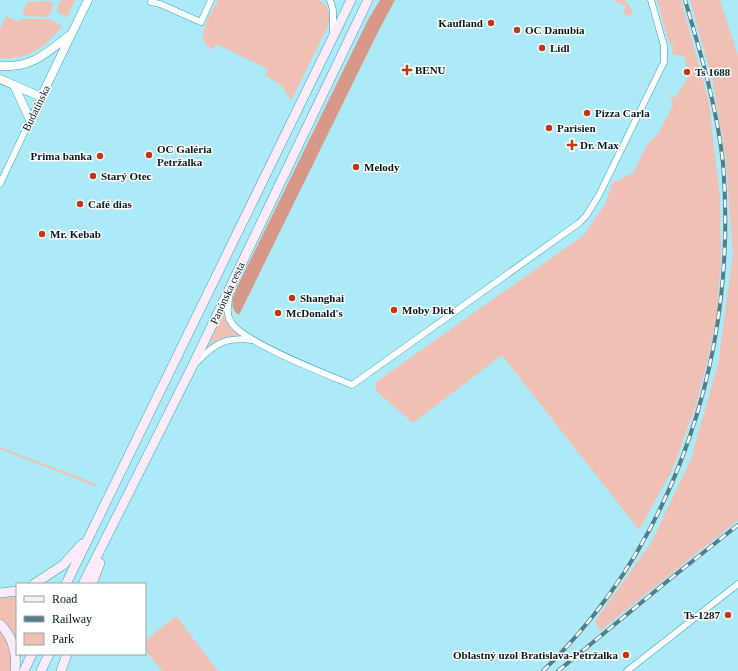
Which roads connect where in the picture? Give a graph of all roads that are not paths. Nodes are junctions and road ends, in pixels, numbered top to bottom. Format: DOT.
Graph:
graph roads {
  1 [pos="88,0"];
  2 [pos="211,0"];
  3 [pos="330,0"];
  4 [pos="351,0"];
  5 [pos="368,0"];
  6 [pos="651,0"];
  7 [pos="151,2"];
  8 [pos="72,33"];
  9 [pos="333,35"];
  10 [pos="0,66"];
  11 [pos="0,79"];
  12 [pos="14,85"];
  13 [pos="41,97"];
  14 [pos="30,120"];
  15 [pos="0,184"];
  16 [pos="230,286"];
  17 [pos="253,340"];
  18 [pos="191,369"];
  19 [pos="112,529"];
  20 [pos="91,533"];
  21 [pos="36,583"];
  22 [pos="66,583"];
  23 [pos="85,583"];
  24 [pos="92,583"];
  25 [pos="738,584"];
  26 [pos="16,590"];
  27 [pos="0,593"];
  28 [pos="0,624"];
  29 [pos="32,655"];
  30 [pos="49,655"];
  31 [pos="67,655"];
  32 [pos="15,671"];
  33 [pos="24,671"];
  34 [pos="41,671"];
  35 [pos="61,671"];
  36 [pos="627,671"];
  1 -- 8 [label="street, Budatínska"];
  2 -- 7 [label="street"];
  3 -- 9 [label="street"];
  4 -- 9 [label="main road, Panónska cesta"];
  5 -- 16 [label="main road, Panónska cesta"];
  6 -- 17 [label="street"];
  8 -- 10 [label="street, Budatínska"];
  8 -- 13 [label="street, Budatínska"];
  9 -- 20 [label="main road, Panónska cesta"];
  11 -- 12 [label="street"];
  12 -- 13 [label="street"];
  12 -- 14 [label="street"];
  13 -- 14 [label="street, Budatínska"];
  14 -- 15 [label="street, Budatínska"];
  16 -- 17 [label="street"];
  16 -- 18 [label="main road, Panónska cesta"];
  17 -- 18 [label="street"];
  18 -- 19 [label="main road, Panónska cesta"];
  19 -- 23 [label="main road, Panónska cesta"];
  19 -- 24 [label="main road"];
  20 -- 21 [label="main road"];
  20 -- 22 [label="main road, Panónska cesta"];
  25 -- 36 [label="street"];
  26 -- 27 [label="main road"];
  28 -- 32 [label="main road"];
  29 -- 33 [label="main road"];
  30 -- 34 [label="main road"];
  31 -- 35 [label="main road"];
}
